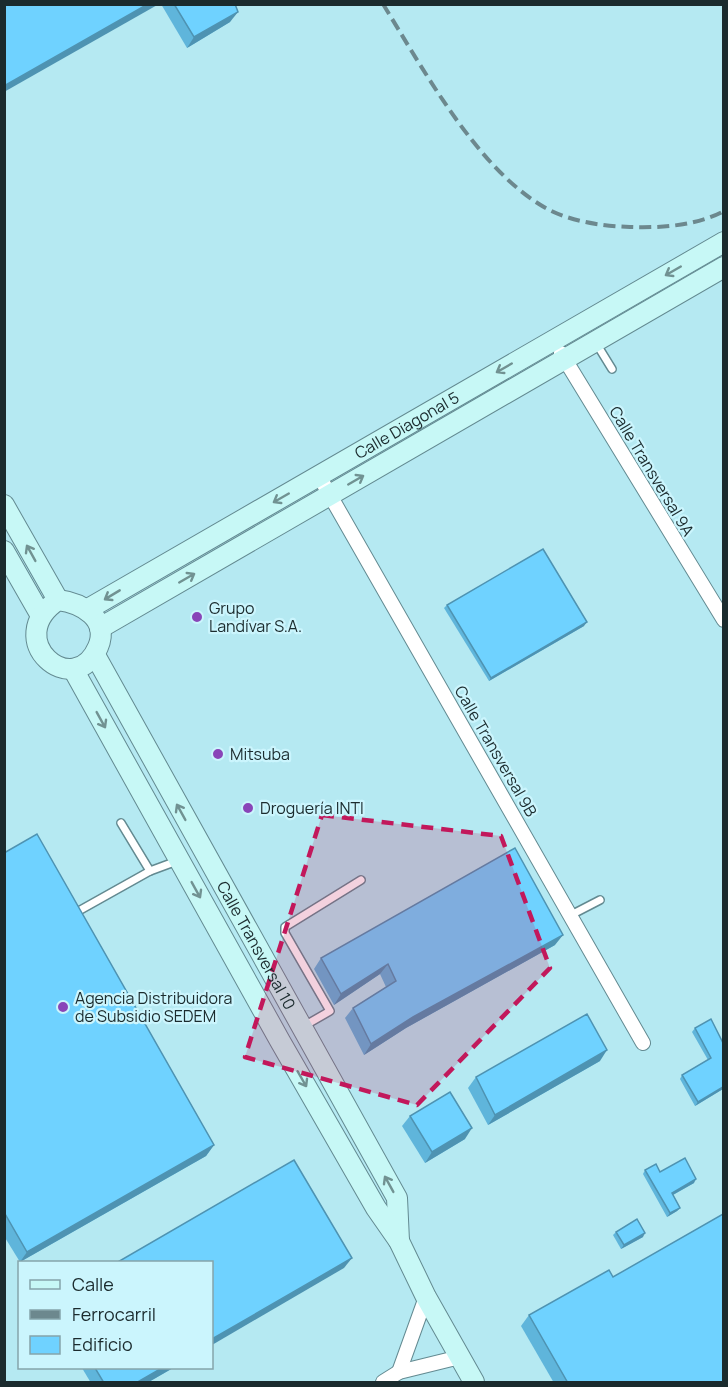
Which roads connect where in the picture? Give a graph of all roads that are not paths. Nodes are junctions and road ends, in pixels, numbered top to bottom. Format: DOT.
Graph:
graph roads {
  1 [pos="723,242"];
  2 [pos="723,267"];
  3 [pos="552,340"];
  4 [pos="595,341"];
  5 [pos="564,359"];
  6 [pos="612,369"];
  7 [pos="319,476"];
  8 [pos="330,495"];
  9 [pos="4,505"];
  10 [pos="4,551"];
  11 [pos="58,600"];
  12 [pos="88,609"];
  13 [pos="40,614"];
  14 [pos="723,620"];
  15 [pos="100,628"];
  16 [pos="94,655"];
  17 [pos="73,669"];
  18 [pos="121,823"];
  19 [pos="201,848"];
  20 [pos="179,860"];
  21 [pos="150,871"];
  22 [pos="361,880"];
  23 [pos="600,900"];
  24 [pos="75,913"];
  25 [pos="571,915"];
  26 [pos="302,1028"];
  27 [pos="280,1041"];
  28 [pos="644,1043"];
  29 [pos="399,1240"];
  30 [pos="426,1297"];
  31 [pos="460,1357"];
  32 [pos="399,1372"];
  33 [pos="383,1383"];
  34 [pos="474,1383"];
  1 -- 3 [label="main road, Calle Diagonal 5, one-way"];
  2 -- 4 [label="main road, Calle Diagonal 5"];
  3 -- 5 [label="street, Calle Transversal 9A"];
  3 -- 7 [label="main road, Calle Diagonal 5, one-way"];
  4 -- 5 [label="main road, Calle Diagonal 5"];
  4 -- 6 [label="lane"];
  8 -- 5 [label="main road, Calle Diagonal 5, one-way"];
  5 -- 14 [label="street, Calle Transversal 9A"];
  7 -- 8 [label="street, Calle Transversal 9B"];
  7 -- 12 [label="main road, Calle Diagonal 5, one-way"];
  15 -- 8 [label="main road, Calle Diagonal 5, one-way"];
  8 -- 25 [label="street, Calle Transversal 9B"];
  11 -- 9 [label="main road, one-way"];
  10 -- 13 [label="main road"];
  11 -- 12 [label="main road"];
  11 -- 13 [label="main road"];
  12 -- 15 [label="main road"];
  13 -- 17 [label="main road"];
  15 -- 16 [label="main road"];
  16 -- 17 [label="main road"];
  19 -- 16 [label="main road, Calle Transversal 10, one-way"];
  17 -- 20 [label="main road, Calle Transversal 10, one-way"];
  18 -- 21 [label="lane"];
  19 -- 20 [label="main road"];
  19 -- 26 [label="main road, Calle Transversal 10"];
  20 -- 21 [label="lane"];
  20 -- 27 [label="main road, Calle Transversal 10, one-way"];
  21 -- 24 [label="lane"];
  22 -- 26 [label="lane"];
  23 -- 25 [label="lane"];
  25 -- 28 [label="street, Calle Transversal 9B"];
  26 -- 27 [label="main road"];
  29 -- 26 [label="main road, Calle Transversal 10, one-way"];
  27 -- 29 [label="main road, Calle Transversal 10, one-way"];
  29 -- 30 [label="main road, Calle Transversal 10"];
  30 -- 31 [label="main road, Calle Transversal 10"];
  30 -- 32 [label="street"];
  31 -- 32 [label="street"];
  31 -- 34 [label="main road, Calle Transversal 10"];
  32 -- 33 [label="street"];
}
